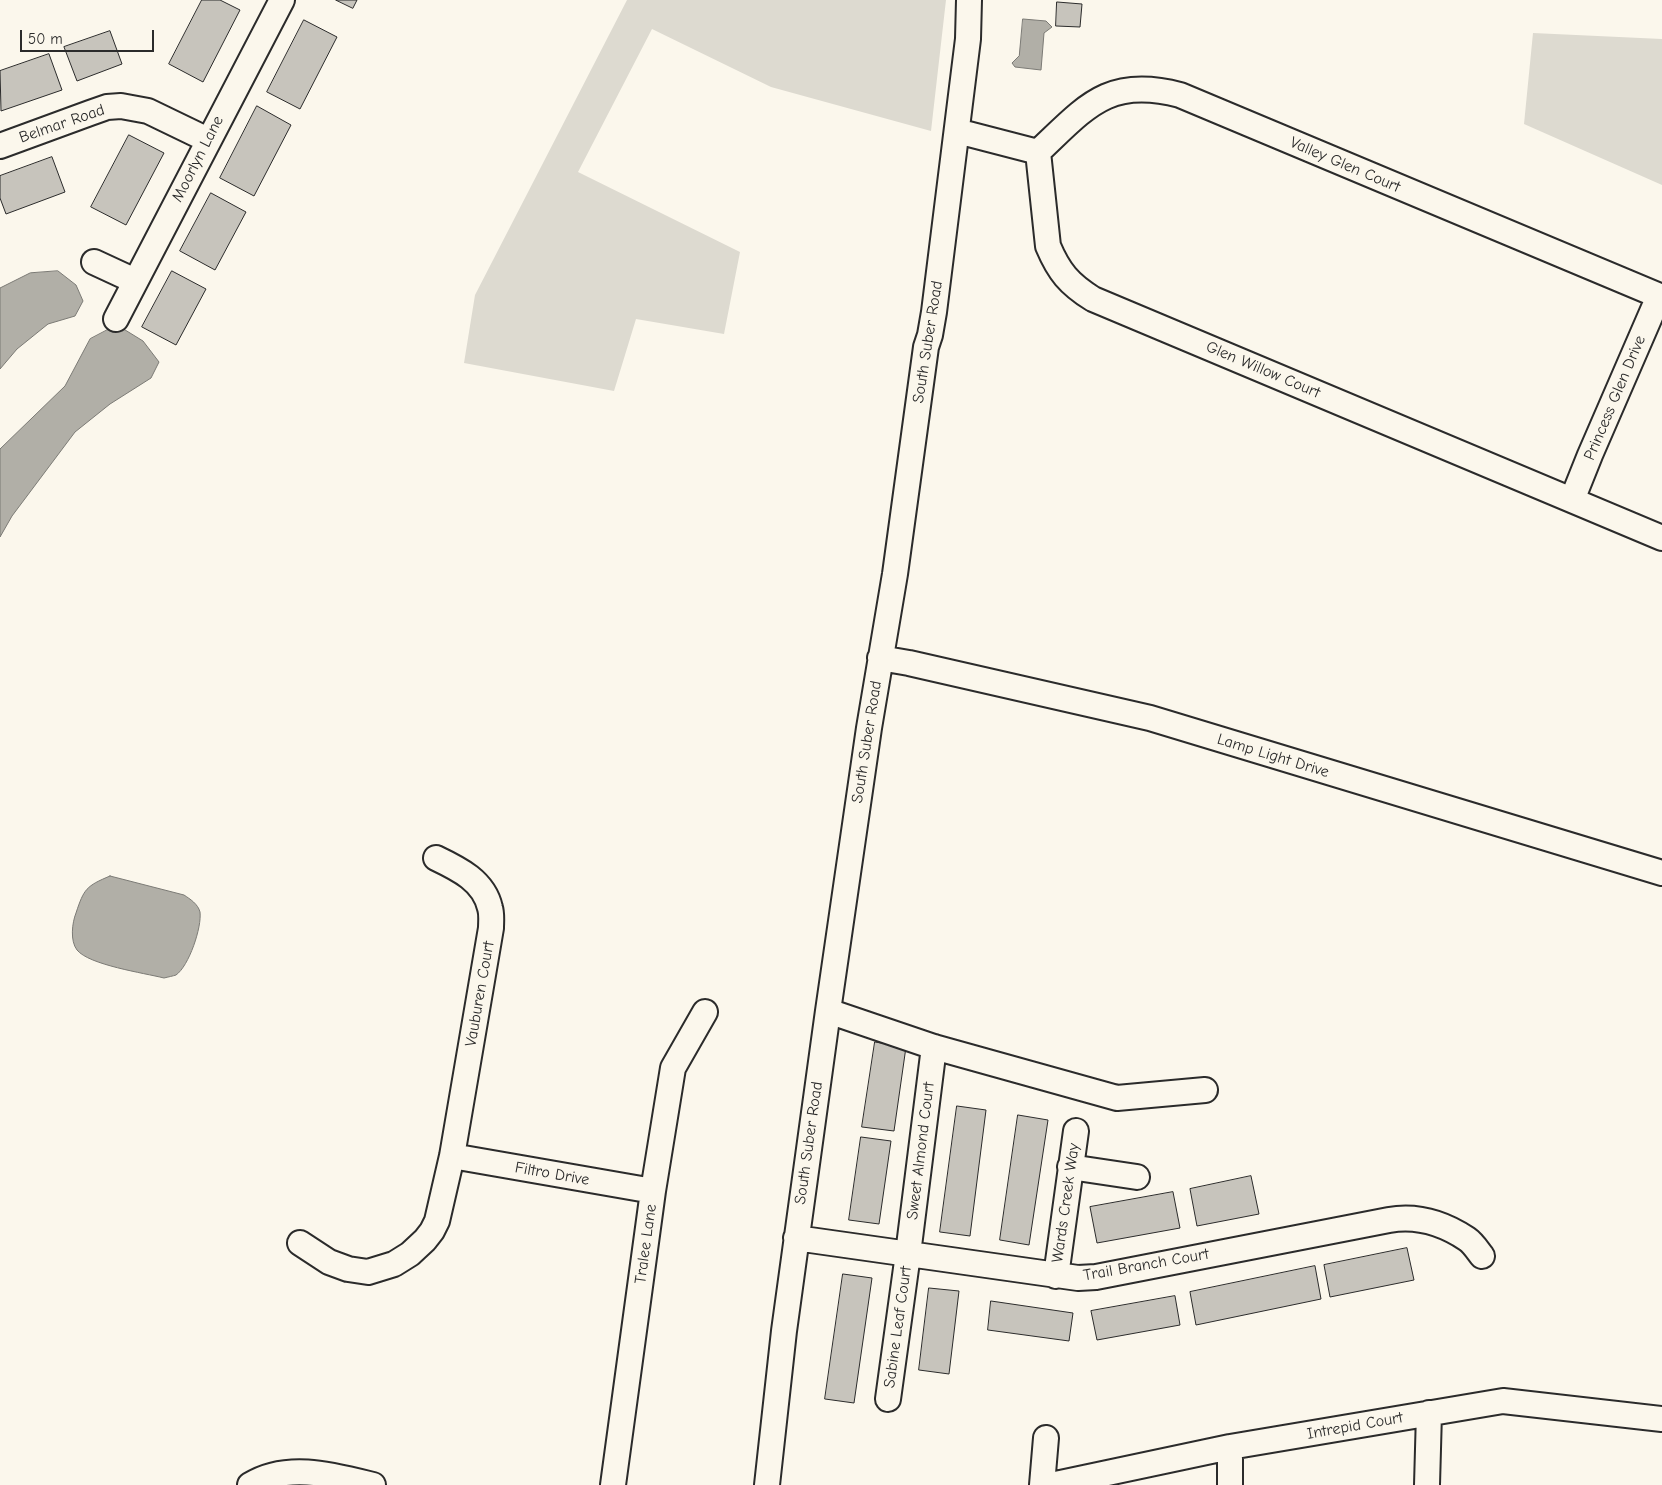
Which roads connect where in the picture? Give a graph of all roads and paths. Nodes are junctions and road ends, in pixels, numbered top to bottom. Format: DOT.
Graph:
graph roads {
  1 [pos="282,0"];
  2 [pos="969,0"];
  3 [pos="958,131"];
  4 [pos="208,140"];
  5 [pos="0,146"];
  6 [pos="1038,152"];
  7 [pos="94,262"];
  8 [pos="135,282"];
  9 [pos="1661,296"];
  10 [pos="116,318"];
  11 [pos="1572,500"];
  12 [pos="1662,538"];
  13 [pos="880,658"];
  14 [pos="436,858"];
  15 [pos="1662,873"];
  16 [pos="828,1011"];
  17 [pos="705,1012"];
  18 [pos="934,1047"];
  19 [pos="1205,1090"];
  20 [pos="1076,1131"];
  21 [pos="452,1156"];
  22 [pos="1070,1166"];
  23 [pos="1137,1177"];
  24 [pos="653,1191"];
  25 [pos="796,1238"];
  26 [pos="300,1243"];
  27 [pos="908,1254"];
  28 [pos="1482,1256"];
  29 [pos="1056,1276"];
  30 [pos="888,1399"];
  31 [pos="1429,1413"];
  32 [pos="1662,1419"];
  33 [pos="1046,1438"];
  34 [pos="1230,1447"];
  35 [pos="250,1485"];
  36 [pos="372,1485"];
  37 [pos="613,1485"];
  38 [pos="767,1485"];
  39 [pos="1042,1485"];
  40 [pos="1051,1485"];
  41 [pos="1230,1485"];
  42 [pos="1427,1485"];
  1 -- 4 [label="street, Moorlyn Lane"];
  2 -- 3 [label="street, South Suber Road"];
  3 -- 6 [label="street"];
  3 -- 13 [label="street, South Suber Road"];
  4 -- 5 [label="street, Belmar Road"];
  4 -- 8 [label="street, Moorlyn Lane"];
  6 -- 9 [label="street, Valley Glen Court"];
  6 -- 11 [label="street, Glen Willow Court"];
  7 -- 8 [label="street"];
  8 -- 10 [label="street, Moorlyn Lane"];
  9 -- 11 [label="street, Princess Glen Drive"];
  11 -- 12 [label="street, Glen Willow Court"];
  13 -- 15 [label="street, Lamp Light Drive"];
  13 -- 16 [label="street, South Suber Road"];
  14 -- 21 [label="street, Vauburen Court"];
  16 -- 18 [label="street"];
  16 -- 25 [label="street, South Suber Road"];
  17 -- 24 [label="street, Tralee Lane"];
  18 -- 19 [label="street"];
  18 -- 27 [label="street, Sweet Almond Court"];
  20 -- 22 [label="street, Wards Creek Way"];
  21 -- 24 [label="street, Filtro Drive"];
  21 -- 26 [label="street, Vauburen Court"];
  22 -- 23 [label="street"];
  22 -- 29 [label="street, Wards Creek Way"];
  24 -- 37 [label="street, Tralee Lane"];
  25 -- 27 [label="street, Trail Branch Court"];
  25 -- 38 [label="street, South Suber Road"];
  27 -- 29 [label="street, Trail Branch Court"];
  27 -- 30 [label="street, Sabine Leaf Court"];
  28 -- 29 [label="street, Trail Branch Court"];
  31 -- 32 [label="street, Intrepid Court"];
  31 -- 34 [label="street, Intrepid Court"];
  31 -- 42 [label="street"];
  33 -- 39 [label="street"];
  34 -- 40 [label="street, Intrepid Court"];
  34 -- 41 [label="street"];
  35 -- 36 [label="street"];
}
